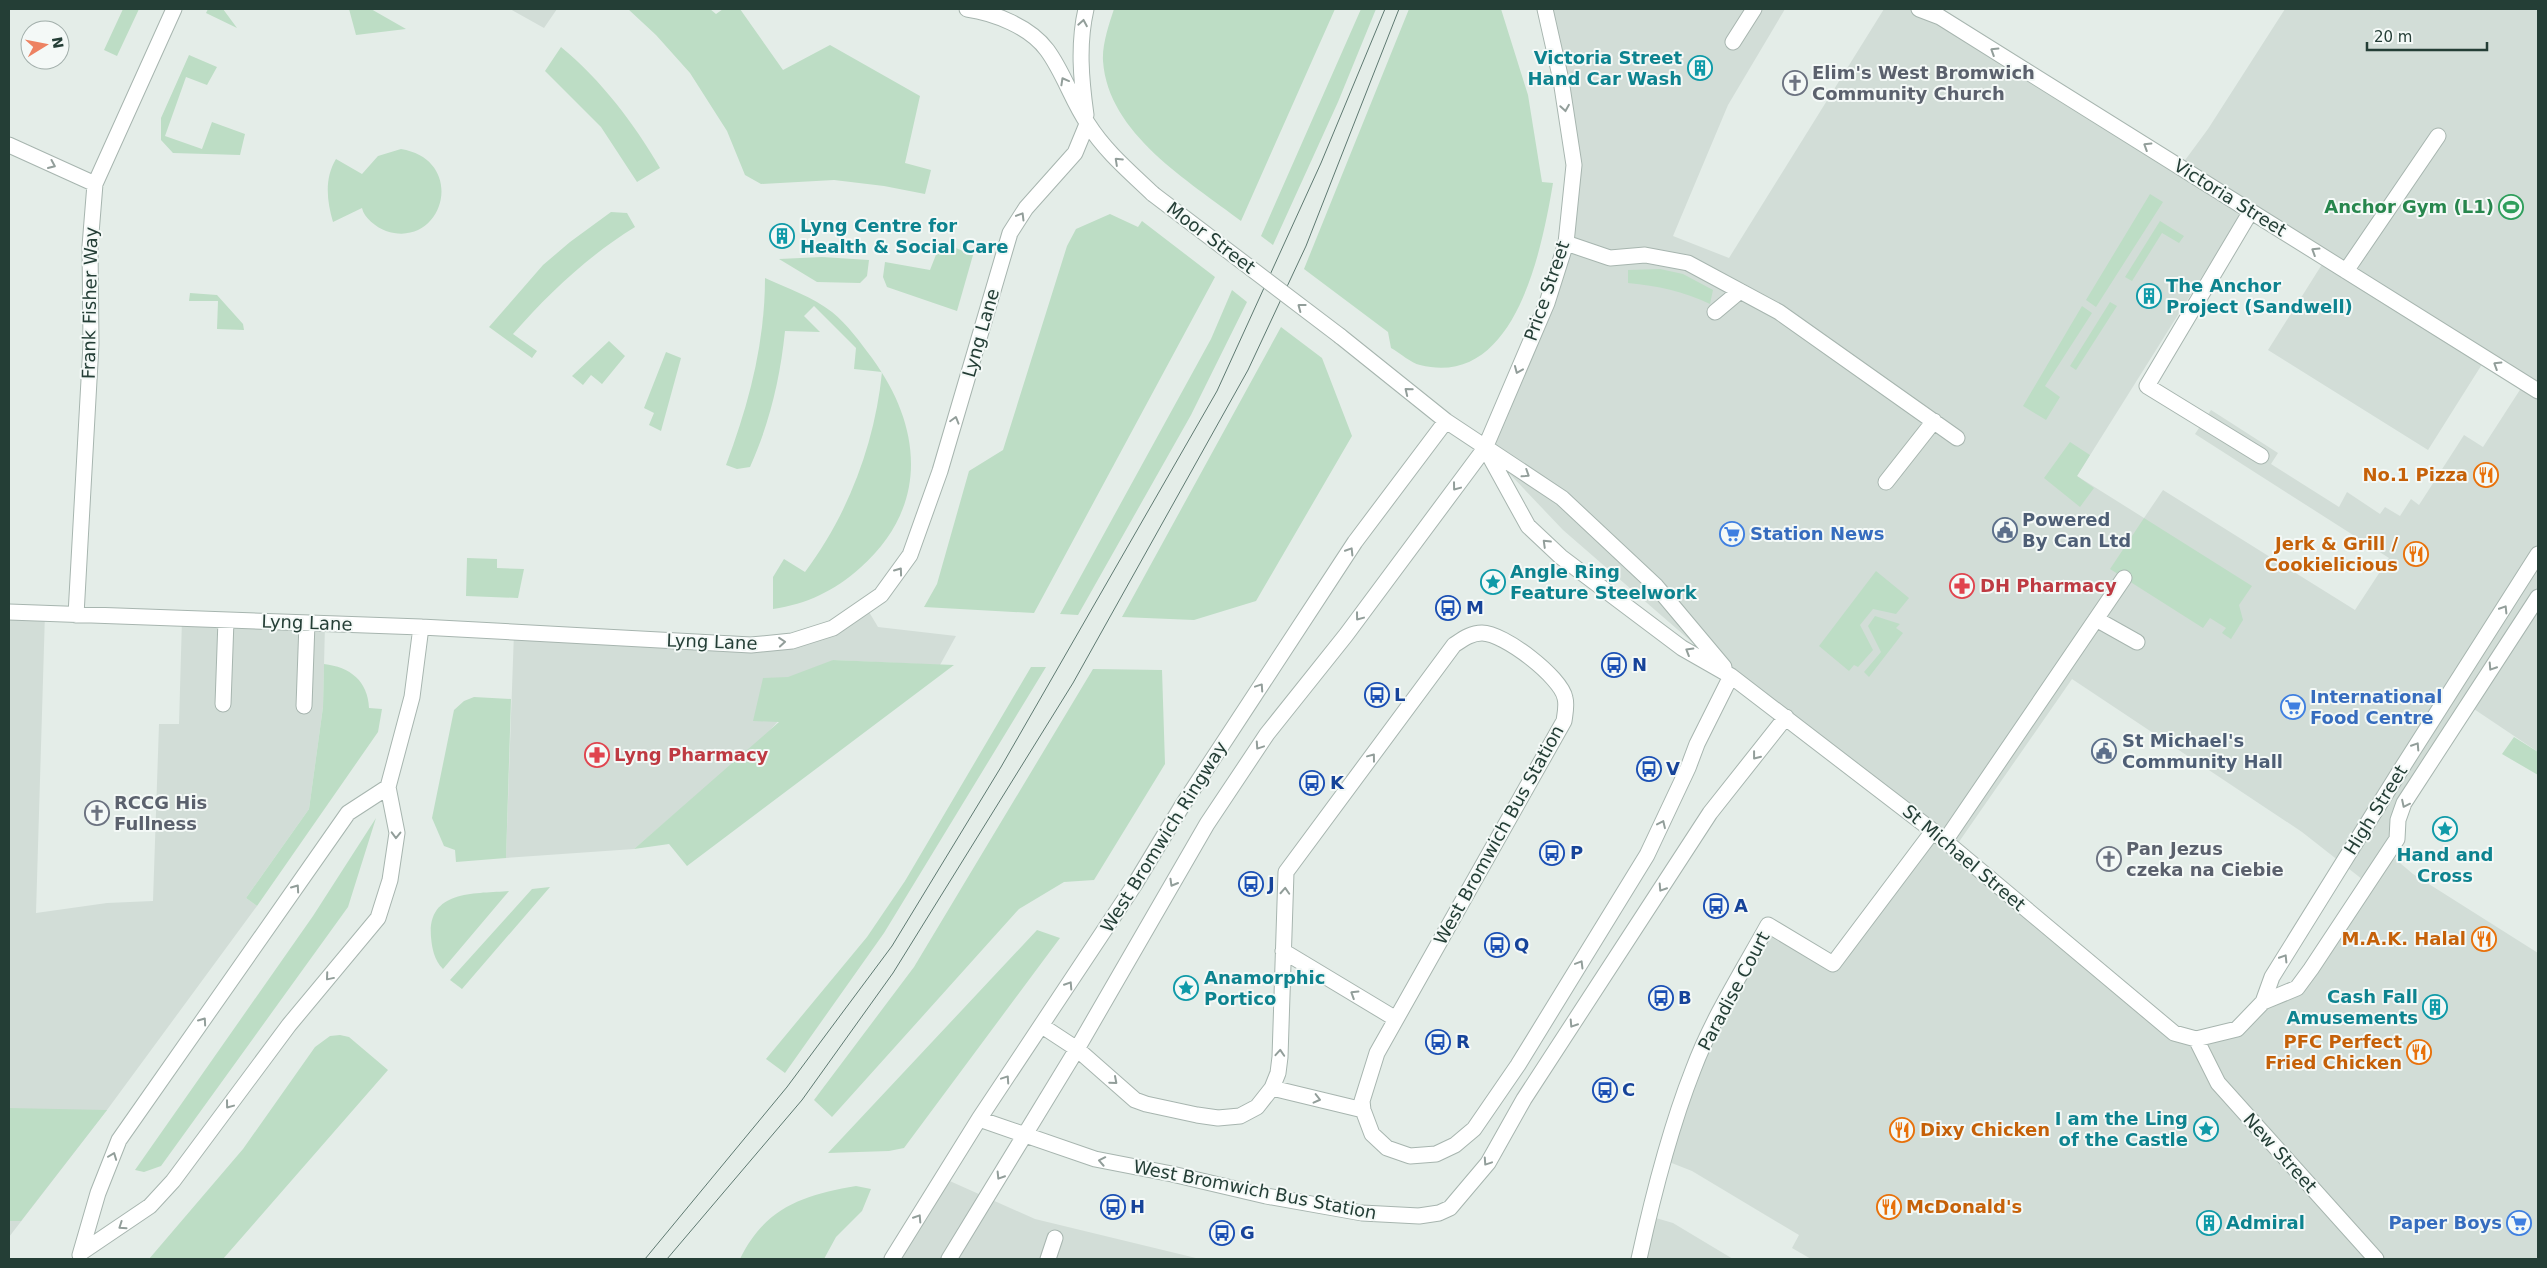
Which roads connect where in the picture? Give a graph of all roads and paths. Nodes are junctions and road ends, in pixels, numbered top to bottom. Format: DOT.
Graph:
graph roads {
  1 [pos="174,9"];
  2 [pos="967,9"];
  3 [pos="1086,9"];
  4 [pos="1546,9"];
  5 [pos="1754,9"];
  6 [pos="1919,9"];
  7 [pos="1733,42"];
  8 [pos="1087,124"];
  9 [pos="2438,136"];
  10 [pos="9,145"];
  11 [pos="95,184"];
  12 [pos="2251,211"];
  13 [pos="1566,243"];
  14 [pos="2346,271"];
  15 [pos="1740,291"];
  16 [pos="1715,312"];
  17 [pos="2538,391"];
  18 [pos="1446,421"];
  19 [pos="1934,422"];
  20 [pos="1958,438"];
  21 [pos="1485,448"];
  22 [pos="2261,456"];
  23 [pos="1886,482"];
  24 [pos="2538,554"];
  25 [pos="2124,578"];
  26 [pos="2538,597"];
  27 [pos="9,612"];
  28 [pos="76,615"];
  29 [pos="2096,619"];
  30 [pos="226,620"];
  31 [pos="306,623"];
  32 [pos="421,627"];
  33 [pos="2136,642"];
  34 [pos="1731,676"];
  35 [pos="223,704"];
  36 [pos="304,706"];
  37 [pos="1786,717"];
  38 [pos="388,787"];
  39 [pos="1933,831"];
  40 [pos="1946,841"];
  41 [pos="1284,951"];
  42 [pos="2263,1002"];
  43 [pos="1396,1019"];
  44 [pos="1042,1026"];
  45 [pos="2196,1039"];
  46 [pos="1077,1049"];
  47 [pos="1272,1088"];
  48 [pos="1363,1110"];
  49 [pos="979,1119"];
  50 [pos="1026,1135"];
  51 [pos="1055,1238"];
  52 [pos="79,1256"];
  53 [pos="892,1259"];
  54 [pos="950,1259"];
  55 [pos="1048,1259"];
  56 [pos="1639,1259"];
  57 [pos="2376,1259"];
  1 -- 11 [label="street, Frank Fisher Way"];
  8 -- 2 [label="street, Moor Street, one-way"];
  8 -- 3 [label="street, one-way"];
  4 -- 13 [label="street, Price Street, one-way"];
  5 -- 7 [label="street"];
  12 -- 6 [label="street, Victoria Street, one-way"];
  18 -- 8 [label="street, Moor Street, one-way, bridge"];
  32 -- 8 [label="street, Lyng Lane, one-way"];
  9 -- 14 [label="street"];
  10 -- 11 [label="street, one-way"];
  11 -- 28 [label="street, Frank Fisher Way"];
  14 -- 12 [label="street, Victoria Street, one-way"];
  12 -- 22 [label="street"];
  13 -- 15 [label="street"];
  13 -- 21 [label="street, Price Street, one-way"];
  17 -- 14 [label="street, Victoria Street, one-way"];
  15 -- 16 [label="street"];
  15 -- 19 [label="street"];
  18 -- 21 [label="street, Moor Street"];
  44 -- 18 [label="street, West Bromwich Ringway, one-way"];
  19 -- 20 [label="street"];
  19 -- 23 [label="street"];
  21 -- 34 [label="street, Moor Street, one-way"];
  34 -- 21 [label="street, one-way"];
  21 -- 46 [label="street, West Bromwich Ringway, one-way"];
  42 -- 24 [label="street, High Street, one-way"];
  25 -- 29 [label="street"];
  26 -- 42 [label="street, one-way"];
  27 -- 28 [label="street, Lyng Lane"];
  28 -- 30 [label="street, Lyng Lane"];
  29 -- 33 [label="street"];
  29 -- 40 [label="street"];
  30 -- 31 [label="street, Lyng Lane"];
  30 -- 35 [label="street"];
  31 -- 32 [label="street, Lyng Lane"];
  31 -- 36 [label="street"];
  32 -- 38 [label="street"];
  34 -- 37 [label="street, St Michael Street"];
  48 -- 34 [label="street, West Bromwich Bus Station, one-way"];
  37 -- 39 [label="street, St Michael Street"];
  37 -- 50 [label="street, West Bromwich Bus Station, one-way"];
  52 -- 38 [label="street, one-way"];
  38 -- 52 [label="street, one-way"];
  39 -- 40 [label="street, St Michael Street"];
  39 -- 56 [label="street, Paradise Court"];
  40 -- 45 [label="street, St Michael Street"];
  43 -- 41 [label="street, one-way"];
  41 -- 43 [label="street, West Bromwich Bus Station, one-way"];
  47 -- 41 [label="street, West Bromwich Bus Station, one-way"];
  42 -- 45 [label="street, High Street"];
  43 -- 48 [label="street, West Bromwich Bus Station"];
  44 -- 46 [label="street, West Bromwich Bus Station"];
  49 -- 44 [label="street, West Bromwich Ringway, one-way"];
  45 -- 57 [label="street, New Street"];
  46 -- 47 [label="street, West Bromwich Bus Station, one-way"];
  46 -- 50 [label="street, West Bromwich Ringway"];
  47 -- 48 [label="street, one-way"];
  49 -- 50 [label="street, West Bromwich Bus Station"];
  53 -- 49 [label="street, West Bromwich Ringway, one-way"];
  50 -- 54 [label="street, West Bromwich Ringway, one-way"];
  51 -- 55 [label="street"];
}
